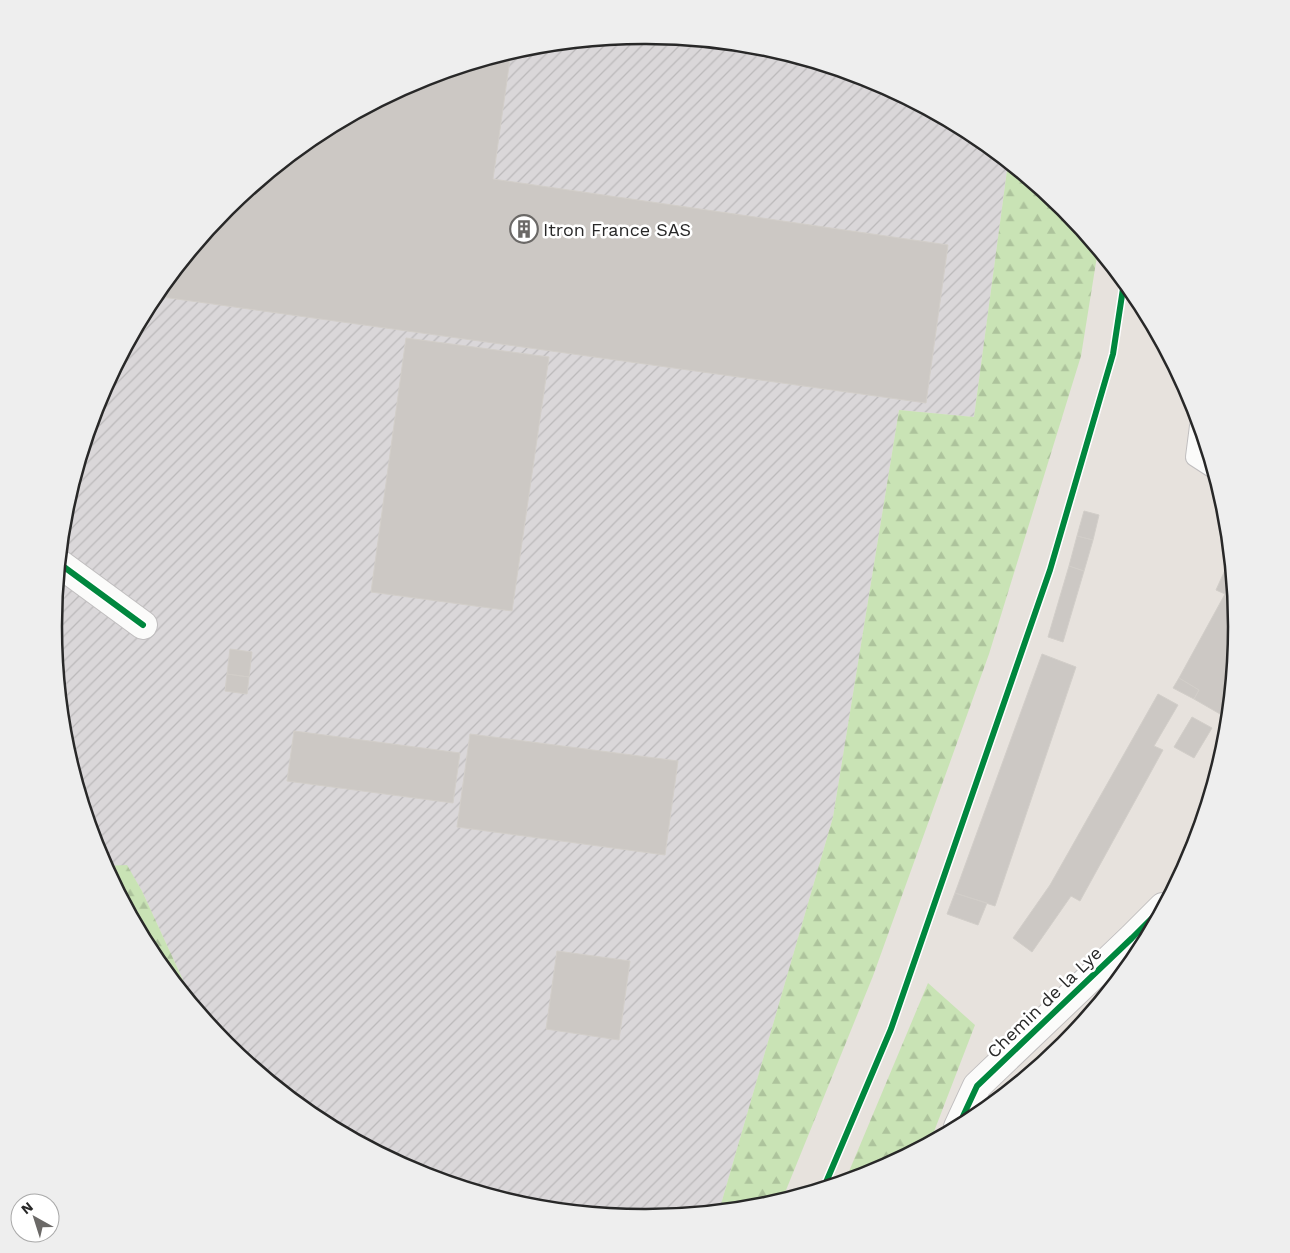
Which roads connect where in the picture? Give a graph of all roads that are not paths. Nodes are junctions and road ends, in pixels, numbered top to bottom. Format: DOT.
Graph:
graph roads {
  1 [pos="1198,441"];
  2 [pos="1204,463"];
  3 [pos="65,568"];
  4 [pos="143,625"];
  5 [pos="1147,923"];
  6 [pos="964,1114"];
  1 -- 2 [label="lane"];
  3 -- 4 [label="street"];
  5 -- 6 [label="street, Chemin de la Lye"];
}
